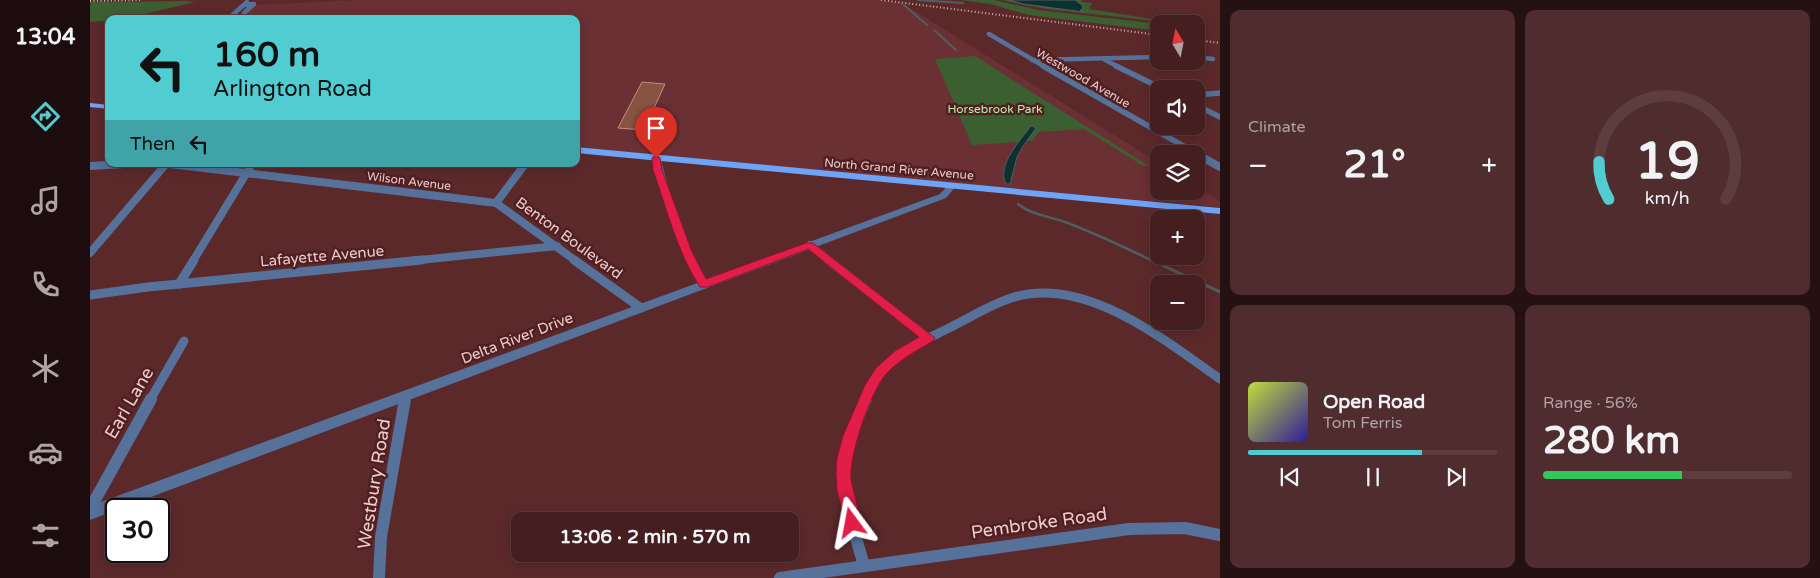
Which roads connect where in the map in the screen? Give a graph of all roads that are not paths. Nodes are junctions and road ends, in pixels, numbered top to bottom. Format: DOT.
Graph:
graph roads {
  1 [pos="249,0"];
  2 [pos="262,0"];
  3 [pos="244,5"];
  4 [pos="233,15"];
  5 [pos="244,15"];
  6 [pos="245,15"];
  7 [pos="989,34"];
  8 [pos="1150,57"];
  9 [pos="1102,58"];
  10 [pos="1205,58"];
  11 [pos="1213,59"];
  12 [pos="1032,60"];
  13 [pos="1150,82"];
  14 [pos="1220,93"];
  15 [pos="1205,94"];
  16 [pos="90,105"];
  17 [pos="105,106"];
  18 [pos="1205,110"];
  19 [pos="1220,117"];
  20 [pos="580,150"];
  21 [pos="656,158"];
  22 [pos="105,165"];
  23 [pos="90,166"];
  24 [pos="163,167"];
  25 [pos="193,167"];
  26 [pos="250,167"];
  27 [pos="523,167"];
  28 [pos="1220,167"];
  29 [pos="247,174"];
  30 [pos="952,186"];
  31 [pos="496,203"];
  32 [pos="1220,211"];
  33 [pos="810,245"];
  34 [pos="557,246"];
  35 [pos="90,253"];
  36 [pos="179,284"];
  37 [pos="704,284"];
  38 [pos="90,296"];
  39 [pos="641,308"];
  40 [pos="928,338"];
  41 [pos="184,341"];
  42 [pos="1220,379"];
  43 [pos="406,396"];
  44 [pos="90,511"];
  45 [pos="1220,536"];
  46 [pos="864,566"];
  47 [pos="379,578"];
  48 [pos="780,578"];
  1 -- 3 [label="street"];
  2 -- 6 [label="street"];
  3 -- 4 [label="street"];
  3 -- 5 [label="street"];
  7 -- 12 [label="street, Westwood Avenue"];
  8 -- 9 [label="street"];
  9 -- 12 [label="street"];
  9 -- 13 [label="street"];
  10 -- 11 [label="street"];
  12 -- 28 [label="street, Westwood Avenue"];
  14 -- 15 [label="street"];
  16 -- 17 [label="main road"];
  18 -- 19 [label="street"];
  20 -- 21 [label="main road, North Grand River Avenue"];
  21 -- 30 [label="main road, North Grand River Avenue"];
  21 -- 37 [label="street"];
  22 -- 23 [label="street"];
  24 -- 35 [label="street"];
  25 -- 29 [label="street, Wilson Avenue"];
  26 -- 29 [label="street"];
  27 -- 31 [label="street, Benton Boulevard"];
  29 -- 31 [label="street, Wilson Avenue"];
  29 -- 36 [label="street"];
  30 -- 32 [label="main road, North Grand River Avenue"];
  30 -- 33 [label="street, Delta River Drive"];
  31 -- 34 [label="street, Benton Boulevard"];
  33 -- 37 [label="street, Delta River Drive"];
  33 -- 40 [label="street"];
  34 -- 36 [label="street, Lafayette Avenue"];
  34 -- 39 [label="street, Benton Boulevard"];
  36 -- 38 [label="street, Lafayette Avenue"];
  37 -- 39 [label="street, Delta River Drive"];
  39 -- 43 [label="street, Delta River Drive"];
  40 -- 42 [label="street"];
  40 -- 46 [label="street"];
  41 -- 44 [label="street, Earl Lane"];
  43 -- 44 [label="street, Delta River Drive"];
  43 -- 47 [label="street, Westbury Road"];
  45 -- 46 [label="street, Pembroke Road"];
  46 -- 48 [label="street, Pembroke Road"];
}
